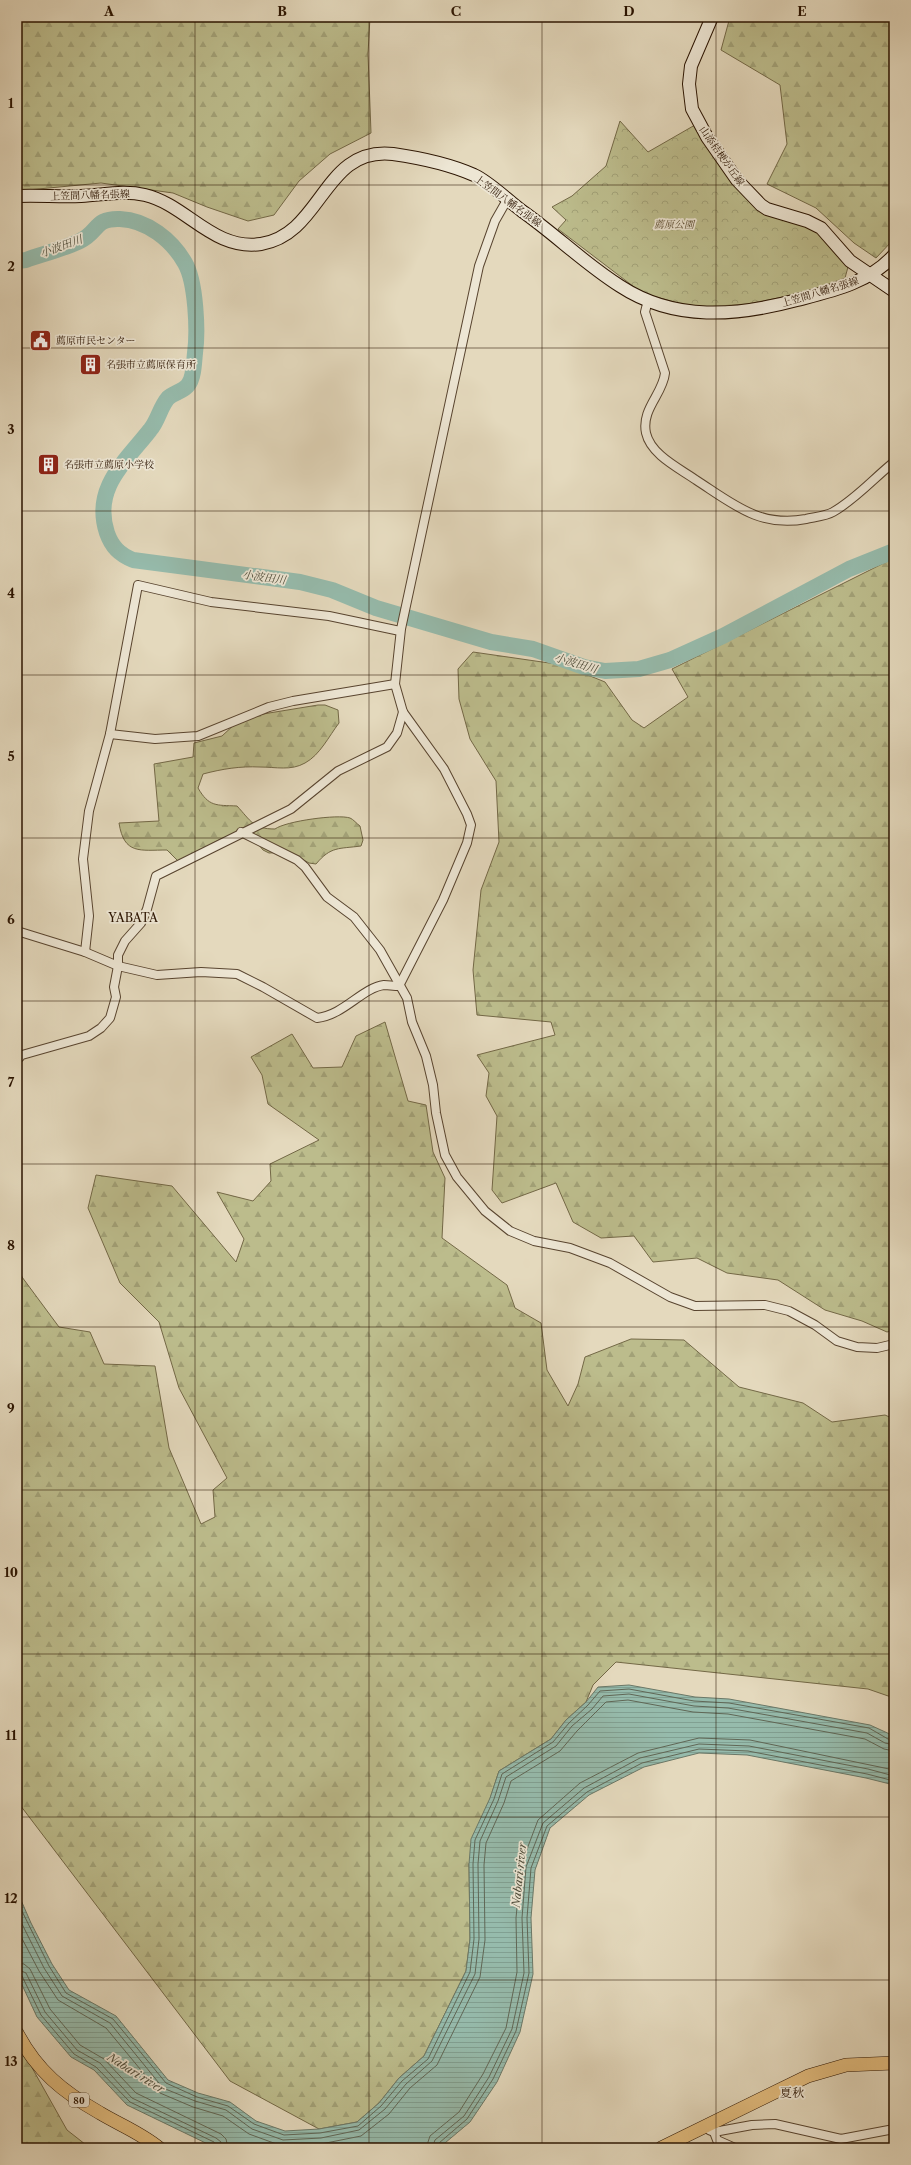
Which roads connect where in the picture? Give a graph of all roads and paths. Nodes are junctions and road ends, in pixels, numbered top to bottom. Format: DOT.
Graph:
graph roads {
  1 [pos="712,17"];
  2 [pos="17,196"];
  3 [pos="507,200"];
  4 [pos="894,255"];
  5 [pos="870,275"];
  6 [pos="894,291"];
  7 [pos="648,300"];
  8 [pos="894,462"];
  9 [pos="400,630"];
  10 [pos="395,684"];
  11 [pos="403,712"];
  12 [pos="110,734"];
  13 [pos="241,832"];
  14 [pos="17,931"];
  15 [pos="85,952"];
  16 [pos="118,966"];
  17 [pos="399,986"];
  18 [pos="17,1060"];
  19 [pos="894,1344"];
  20 [pos="17,2033"];
  21 [pos="894,2063"];
  22 [pos="711,2128"];
  23 [pos="894,2130"];
  24 [pos="158,2148"];
  25 [pos="661,2148"];
  26 [pos="735,2148"];
  1 -- 5 [label="main road, 山添桔梗が丘線"];
  2 -- 3 [label="main road, 上笠間八幡名張線"];
  3 -- 7 [label="main road, 上笠間八幡名張線"];
  3 -- 9 [label="street"];
  4 -- 5 [label="main road, 上笠間八幡名張線"];
  5 -- 6 [label="main road, 山添桔梗が丘線"];
  5 -- 7 [label="main road, 上笠間八幡名張線"];
  7 -- 8 [label="street"];
  9 -- 10 [label="street"];
  9 -- 12 [label="street"];
  10 -- 11 [label="street"];
  10 -- 12 [label="street"];
  11 -- 13 [label="street"];
  11 -- 17 [label="street"];
  12 -- 15 [label="street"];
  13 -- 16 [label="street"];
  13 -- 17 [label="street"];
  14 -- 15 [label="street"];
  15 -- 16 [label="street"];
  16 -- 17 [label="street"];
  16 -- 18 [label="street"];
  17 -- 19 [label="street"];
  20 -- 24 [label="main road, 80"];
  21 -- 22 [label="main road"];
  22 -- 23 [label="street"];
  22 -- 25 [label="main road"];
  22 -- 26 [label="street"];
}
